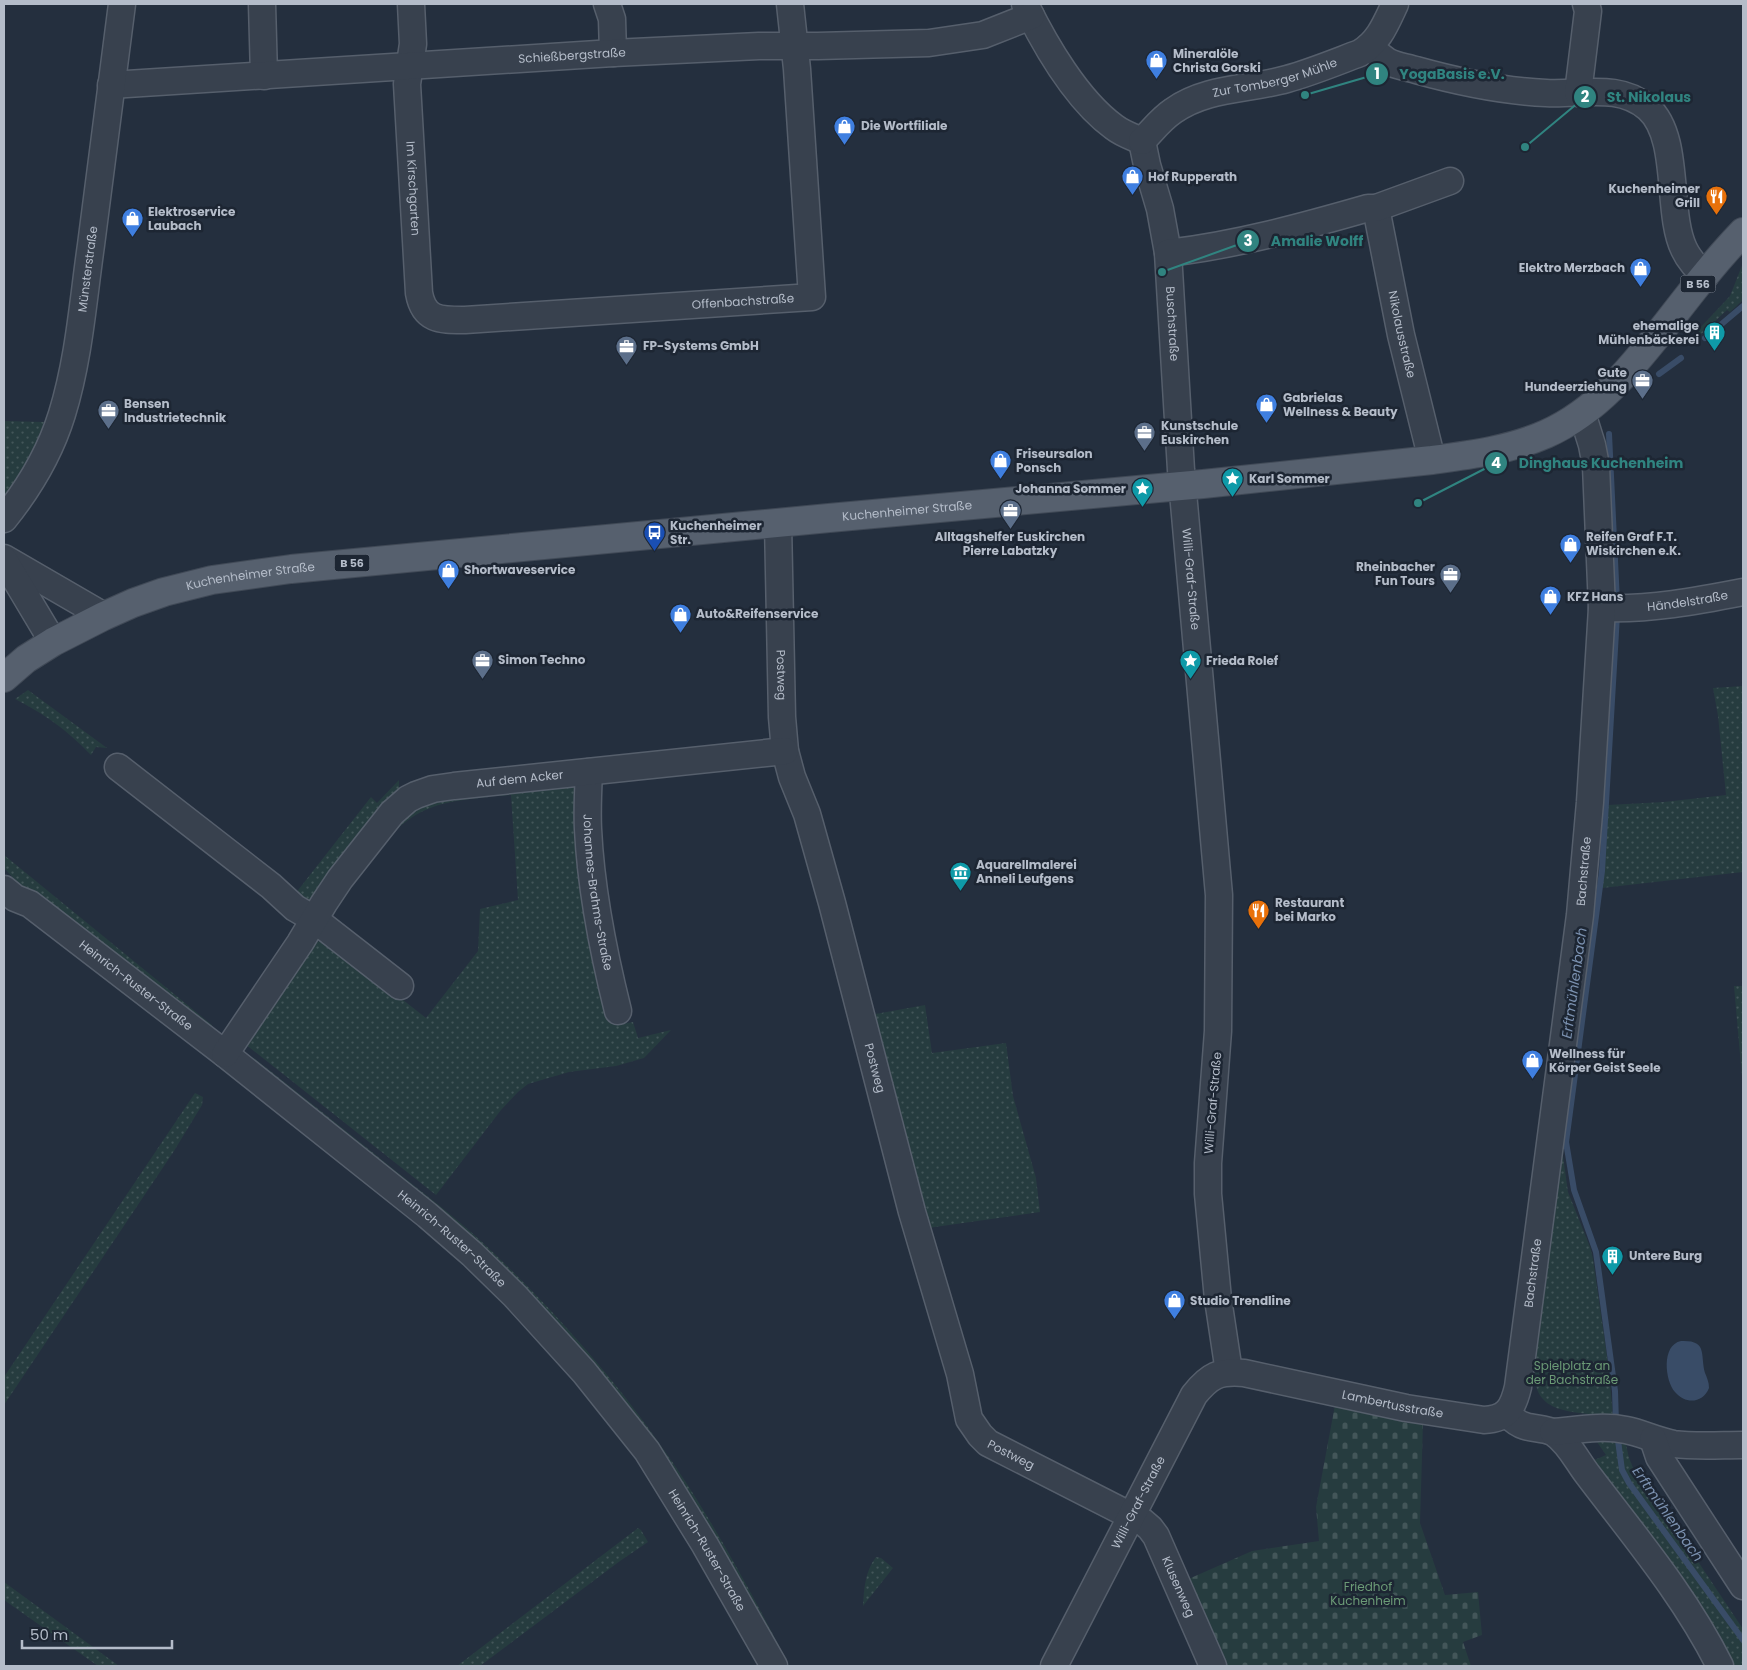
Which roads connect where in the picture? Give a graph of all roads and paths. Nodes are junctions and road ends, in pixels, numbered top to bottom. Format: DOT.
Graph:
graph roads {
  1 [pos="122,4"];
  2 [pos="262,4"];
  3 [pos="411,4"];
  4 [pos="607,4"];
  5 [pos="790,4"];
  6 [pos="1395,4"];
  7 [pos="1589,6"];
  8 [pos="1028,10"];
  9 [pos="794,46"];
  10 [pos="1369,47"];
  11 [pos="613,53"];
  12 [pos="410,66"];
  13 [pos="264,76"];
  14 [pos="111,85"];
  15 [pos="1578,93"];
  16 [pos="1142,141"];
  17 [pos="1450,181"];
  18 [pos="1376,208"];
  19 [pos="1743,232"];
  20 [pos="1168,253"];
  21 [pos="1705,276"];
  22 [pos="424,310"];
  23 [pos="1582,413"];
  24 [pos="1432,460"];
  25 [pos="1183,486"];
  26 [pos="4,519"];
  27 [pos="778,523"];
  28 [pos="4,559"];
  29 [pos="1743,592"];
  30 [pos="1612,608"];
  31 [pos="104,616"];
  32 [pos="53,642"];
  33 [pos="4,679"];
  34 [pos="785,751"];
  35 [pos="118,767"];
  36 [pos="589,772"];
  37 [pos="4,876"];
  38 [pos="4,889"];
  39 [pos="30,904"];
  40 [pos="314,919"];
  41 [pos="400,986"];
  42 [pos="618,1011"];
  43 [pos="224,1054"];
  44 [pos="1229,1372"];
  45 [pos="1506,1414"];
  46 [pos="1553,1432"];
  47 [pos="1653,1439"];
  48 [pos="1743,1445"];
  49 [pos="1132,1517"];
  50 [pos="1743,1586"];
  51 [pos="774,1666"];
  52 [pos="1054,1666"];
  53 [pos="1213,1666"];
  54 [pos="1720,1666"];
  1 -- 14 [label="street, Münsterstraße"];
  2 -- 13 [label="street"];
  3 -- 12 [label="street, Im Kirschgarten"];
  4 -- 11 [label="street"];
  5 -- 9 [label="street"];
  6 -- 10 [label="street, Zur Tomberger Mühle"];
  7 -- 15 [label="street"];
  8 -- 9 [label="street, Schießbergstraße"];
  8 -- 16 [label="street"];
  9 -- 11 [label="street, Schießbergstraße"];
  9 -- 22 [label="street, Offenbachstraße"];
  10 -- 15 [label="street"];
  10 -- 16 [label="street, Zur Tomberger Mühle"];
  11 -- 12 [label="street, Schießbergstraße"];
  12 -- 13 [label="street, Schießbergstraße"];
  12 -- 22 [label="street, Im Kirschgarten"];
  13 -- 14 [label="street, Schießbergstraße"];
  14 -- 26 [label="street, Münsterstraße"];
  15 -- 21 [label="street"];
  16 -- 20 [label="street, Buschstraße"];
  17 -- 18 [label="street"];
  18 -- 20 [label="street"];
  18 -- 24 [label="street, Nikolausstraße"];
  19 -- 21 [label="main road, Kuchenheimer Straße / B 56"];
  20 -- 25 [label="street, Buschstraße"];
  21 -- 23 [label="main road, Kuchenheimer Straße / B 56"];
  23 -- 24 [label="main road, Kuchenheimer Straße / B 56"];
  23 -- 30 [label="street, Bachstraße"];
  24 -- 25 [label="main road, Kuchenheimer Straße / B 56"];
  25 -- 27 [label="main road, Kuchenheimer Straße / B 56"];
  25 -- 44 [label="street, Willi-Graf-Straße"];
  27 -- 31 [label="main road, Kuchenheimer Straße / B 56"];
  27 -- 34 [label="street, Postweg"];
  28 -- 31 [label="street"];
  28 -- 32 [label="street"];
  29 -- 30 [label="street, Händelstraße"];
  30 -- 45 [label="street, Bachstraße"];
  31 -- 32 [label="main road, Kuchenheimer Straße / B 56"];
  32 -- 33 [label="main road, Kuchenheimer Straße / B 56"];
  34 -- 36 [label="street, Auf dem Acker"];
  34 -- 49 [label="street, Postweg"];
  35 -- 40 [label="street"];
  36 -- 40 [label="street, Auf dem Acker"];
  36 -- 42 [label="street, Johannes-Brahms-Straße"];
  37 -- 39 [label="street, Heinrich-Ruster-Straße"];
  38 -- 39 [label="street, Heinrich-Ruster-Straße"];
  39 -- 43 [label="street, Heinrich-Ruster-Straße"];
  40 -- 41 [label="street"];
  40 -- 43 [label="street, Auf dem Acker"];
  43 -- 51 [label="street, Heinrich-Ruster-Straße"];
  44 -- 45 [label="street, Lambertusstraße"];
  44 -- 49 [label="street, Willi-Graf-Straße"];
  45 -- 46 [label="street"];
  46 -- 47 [label="street"];
  46 -- 54 [label="street"];
  47 -- 48 [label="street"];
  47 -- 50 [label="street"];
  49 -- 52 [label="street, Willi-Graf-Straße"];
  49 -- 53 [label="street, Klusenweg"];
}
